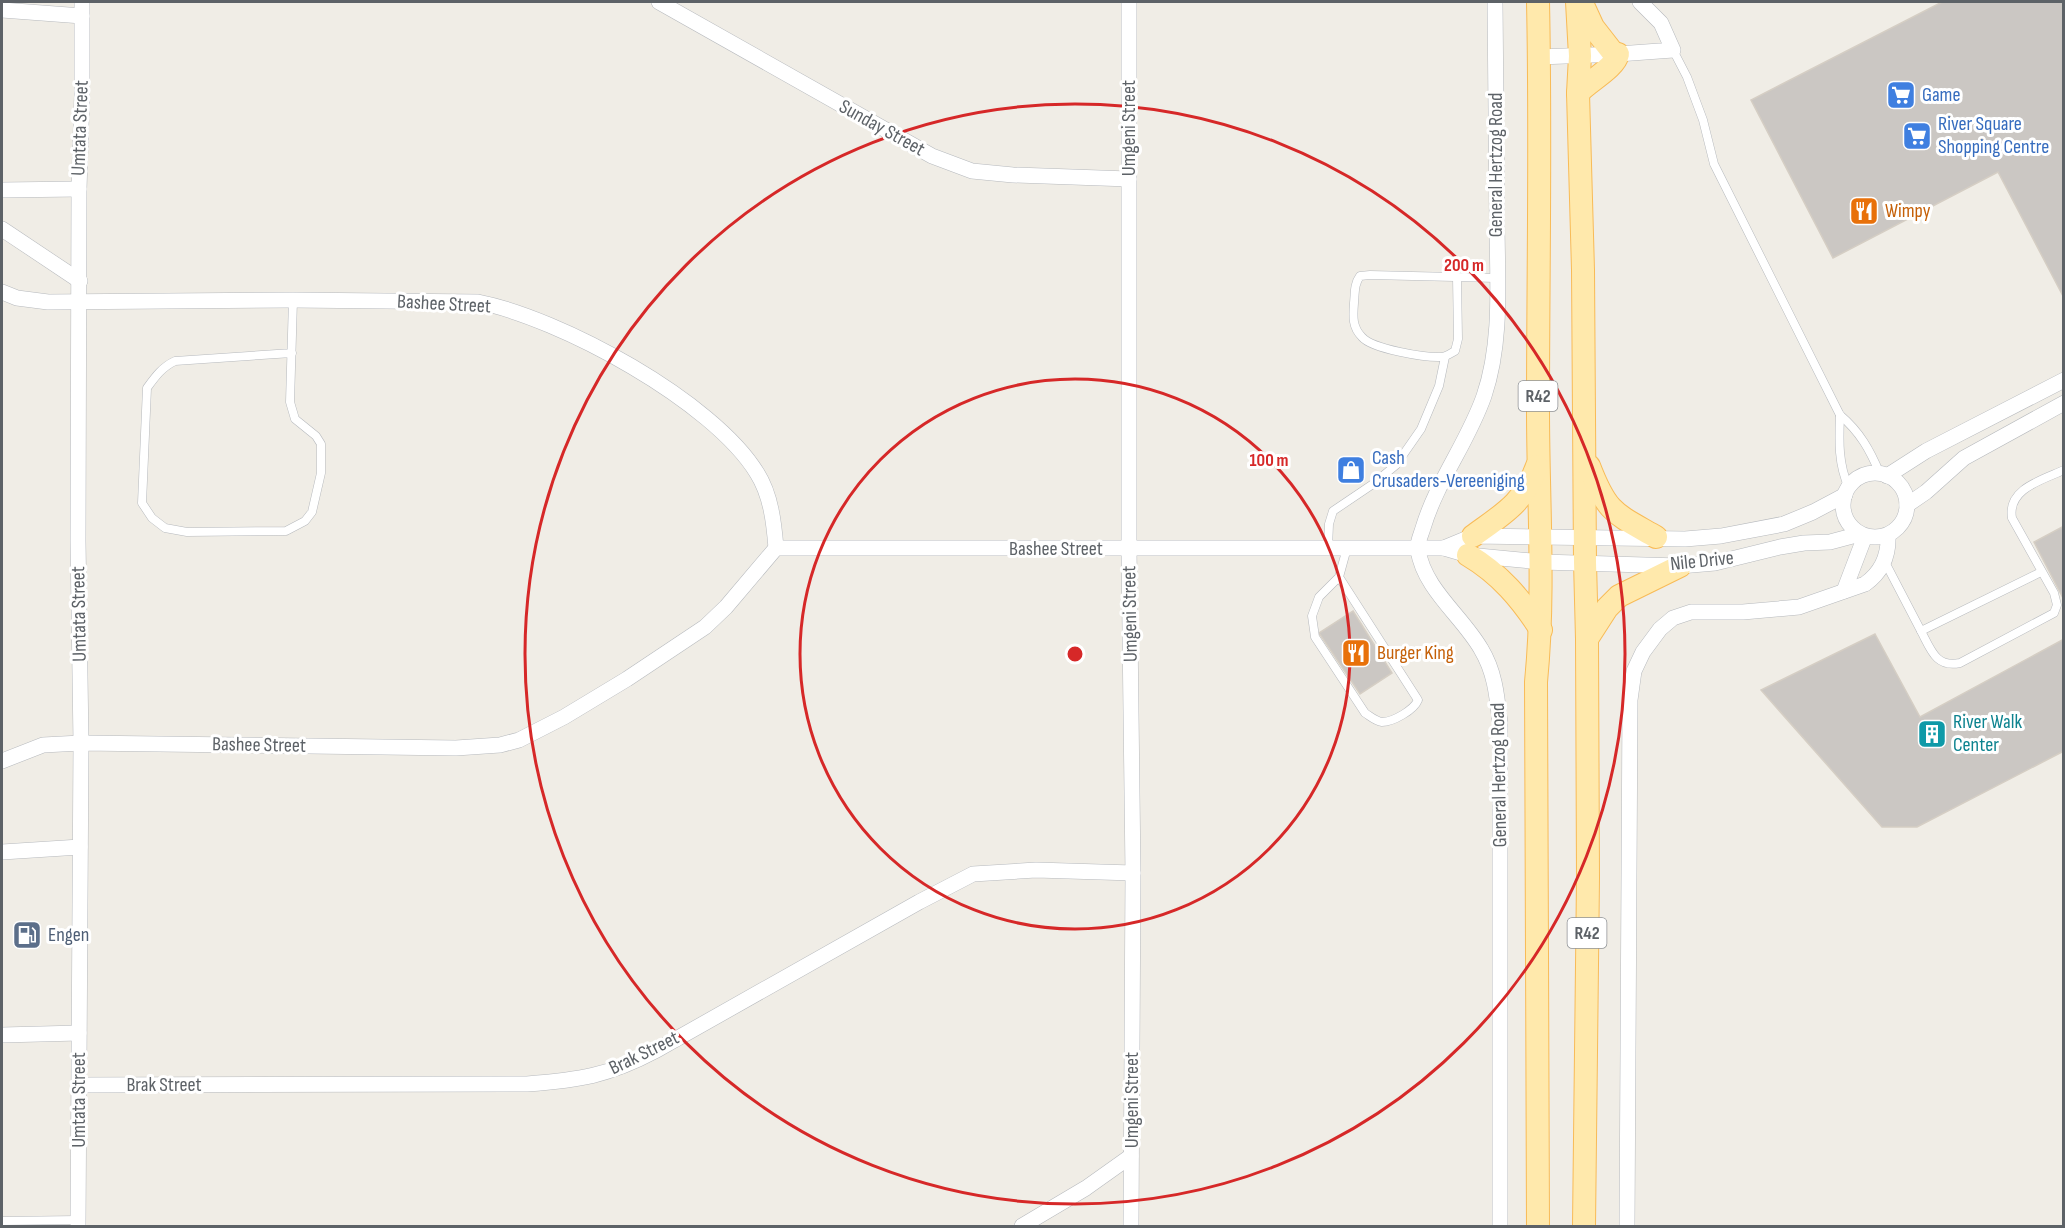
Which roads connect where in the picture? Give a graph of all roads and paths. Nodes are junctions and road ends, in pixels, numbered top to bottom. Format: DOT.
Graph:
graph roads {
  1 [pos="659,2"];
  2 [pos="1129,2"];
  3 [pos="1495,2"];
  4 [pos="1538,2"];
  5 [pos="1576,2"];
  6 [pos="1582,2"];
  7 [pos="1640,2"];
  8 [pos="82,9"];
  9 [pos="2,10"];
  10 [pos="1673,50"];
  11 [pos="1616,54"];
  12 [pos="1580,56"];
  13 [pos="1539,57"];
  14 [pos="1578,93"];
  15 [pos="1128,179"];
  16 [pos="79,189"];
  17 [pos="2,190"];
  18 [pos="2,229"];
  19 [pos="1457,277"];
  20 [pos="1497,278"];
  21 [pos="80,281"];
  22 [pos="2,292"];
  23 [pos="293,300"];
  24 [pos="79,302"];
  25 [pos="292,353"];
  26 [pos="1445,357"];
  27 [pos="2064,380"];
  28 [pos="2064,403"];
  29 [pos="1840,415"];
  30 [pos="1584,450"];
  31 [pos="1538,461"];
  32 [pos="2064,470"];
  33 [pos="1883,475"];
  34 [pos="1847,492"];
  35 [pos="1907,506"];
  36 [pos="1863,535"];
  37 [pos="1888,535"];
  38 [pos="1540,536"];
  39 [pos="1585,536"];
  40 [pos="1656,537"];
  41 [pos="1471,545"];
  42 [pos="776,548"];
  43 [pos="1328,548"];
  44 [pos="1347,548"];
  45 [pos="1418,548"];
  46 [pos="1129,549"];
  47 [pos="1541,562"];
  48 [pos="1585,562"];
  49 [pos="1885,562"];
  50 [pos="1680,566"];
  51 [pos="2041,572"];
  52 [pos="1339,577"];
  53 [pos="1844,591"];
  54 [pos="1541,630"];
  55 [pos="1921,631"];
  56 [pos="1587,639"];
  57 [pos="81,743"];
  58 [pos="2,760"];
  59 [pos="80,847"];
  60 [pos="2,852"];
  61 [pos="1133,873"];
  62 [pos="79,1033"];
  63 [pos="2,1035"];
  64 [pos="79,1085"];
  65 [pos="1131,1156"];
  66 [pos="2,1221"];
  67 [pos="78,1223"];
  68 [pos="1022,1227"];
  69 [pos="1131,1227"];
  70 [pos="1500,1227"];
  71 [pos="1538,1227"];
  72 [pos="1584,1227"];
  73 [pos="1627,1227"];
  1 -- 15 [label="street, Sunday Street"];
  2 -- 15 [label="street, Umgeni Street"];
  3 -- 20 [label="street, General Hertzog Road"];
  4 -- 13 [label="main road, General Hertzog Road / R42"];
  5 -- 12 [label="main road, R42"];
  6 -- 11 [label="main road"];
  7 -- 10 [label="street"];
  8 -- 9 [label="street"];
  8 -- 16 [label="street, Umtata Street"];
  10 -- 11 [label="street"];
  10 -- 29 [label="lane"];
  11 -- 12 [label="street"];
  11 -- 14 [label="main road"];
  12 -- 13 [label="street"];
  12 -- 14 [label="main road, R42"];
  13 -- 31 [label="main road, General Hertzog Road / R42"];
  14 -- 30 [label="main road, R42"];
  15 -- 46 [label="street, Umgeni Street"];
  16 -- 17 [label="street"];
  16 -- 21 [label="street, Umtata Street"];
  18 -- 21 [label="street"];
  19 -- 20 [label="lane"];
  19 -- 26 [label="lane"];
  19 -- 26 [label="lane"];
  20 -- 45 [label="street, General Hertzog Road"];
  21 -- 24 [label="street, Umtata Street"];
  22 -- 24 [label="street, Bashee Street"];
  23 -- 24 [label="street, Bashee Street"];
  23 -- 25 [label="lane"];
  23 -- 42 [label="street, Bashee Street"];
  24 -- 57 [label="street, Umtata Street"];
  25 -- 25 [label="lane"];
  26 -- 43 [label="lane"];
  27 -- 33 [label="street, Nile Drive"];
  28 -- 35 [label="street"];
  29 -- 33 [label="lane"];
  29 -- 34 [label="lane"];
  30 -- 39 [label="main road, R42"];
  30 -- 40 [label="main road"];
  31 -- 38 [label="main road, General Hertzog Road / R42"];
  31 -- 41 [label="main road"];
  32 -- 51 [label="lane"];
  33 -- 34 [label="street, Nile Drive"];
  33 -- 35 [label="street"];
  34 -- 36 [label="street"];
  34 -- 40 [label="street, Nile Drive"];
  35 -- 37 [label="street"];
  36 -- 37 [label="street, Nile Drive"];
  36 -- 50 [label="street, Nile Drive"];
  36 -- 53 [label="street"];
  37 -- 49 [label="street"];
  38 -- 39 [label="street, Nile Drive"];
  38 -- 41 [label="street, Bashee Street"];
  38 -- 47 [label="main road, General Hertzog Road / R42"];
  39 -- 40 [label="street, Nile Drive"];
  39 -- 48 [label="main road, R42"];
  41 -- 45 [label="street, Bashee Street"];
  41 -- 47 [label="street, Bashee Street"];
  41 -- 54 [label="main road"];
  42 -- 46 [label="street, Bashee Street"];
  42 -- 57 [label="street, Bashee Street"];
  43 -- 44 [label="street, Bashee Street"];
  43 -- 46 [label="street, Bashee Street"];
  44 -- 45 [label="street, Bashee Street"];
  44 -- 52 [label="lane"];
  45 -- 70 [label="street, General Hertzog Road"];
  46 -- 61 [label="street, Umgeni Street"];
  47 -- 48 [label="street, Nile Drive"];
  47 -- 54 [label="main road, General Hertzog Road / R42"];
  48 -- 50 [label="street, Nile Drive"];
  48 -- 56 [label="main road, R42"];
  49 -- 53 [label="street"];
  49 -- 55 [label="lane"];
  50 -- 56 [label="main road"];
  51 -- 55 [label="lane"];
  51 -- 55 [label="lane"];
  52 -- 52 [label="lane"];
  53 -- 73 [label="street"];
  54 -- 71 [label="main road, General Hertzog Road / R42"];
  56 -- 72 [label="main road, R42"];
  57 -- 58 [label="street, Bashee Street"];
  57 -- 59 [label="street, Umtata Street"];
  59 -- 60 [label="street"];
  59 -- 62 [label="street, Umtata Street"];
  61 -- 64 [label="street, Brak Street"];
  61 -- 65 [label="street, Umgeni Street"];
  62 -- 63 [label="street"];
  62 -- 64 [label="street, Umtata Street"];
  64 -- 67 [label="street, Umtata Street"];
  65 -- 68 [label="street"];
  65 -- 69 [label="street, Umgeni Street"];
  66 -- 67 [label="lane"];
}
